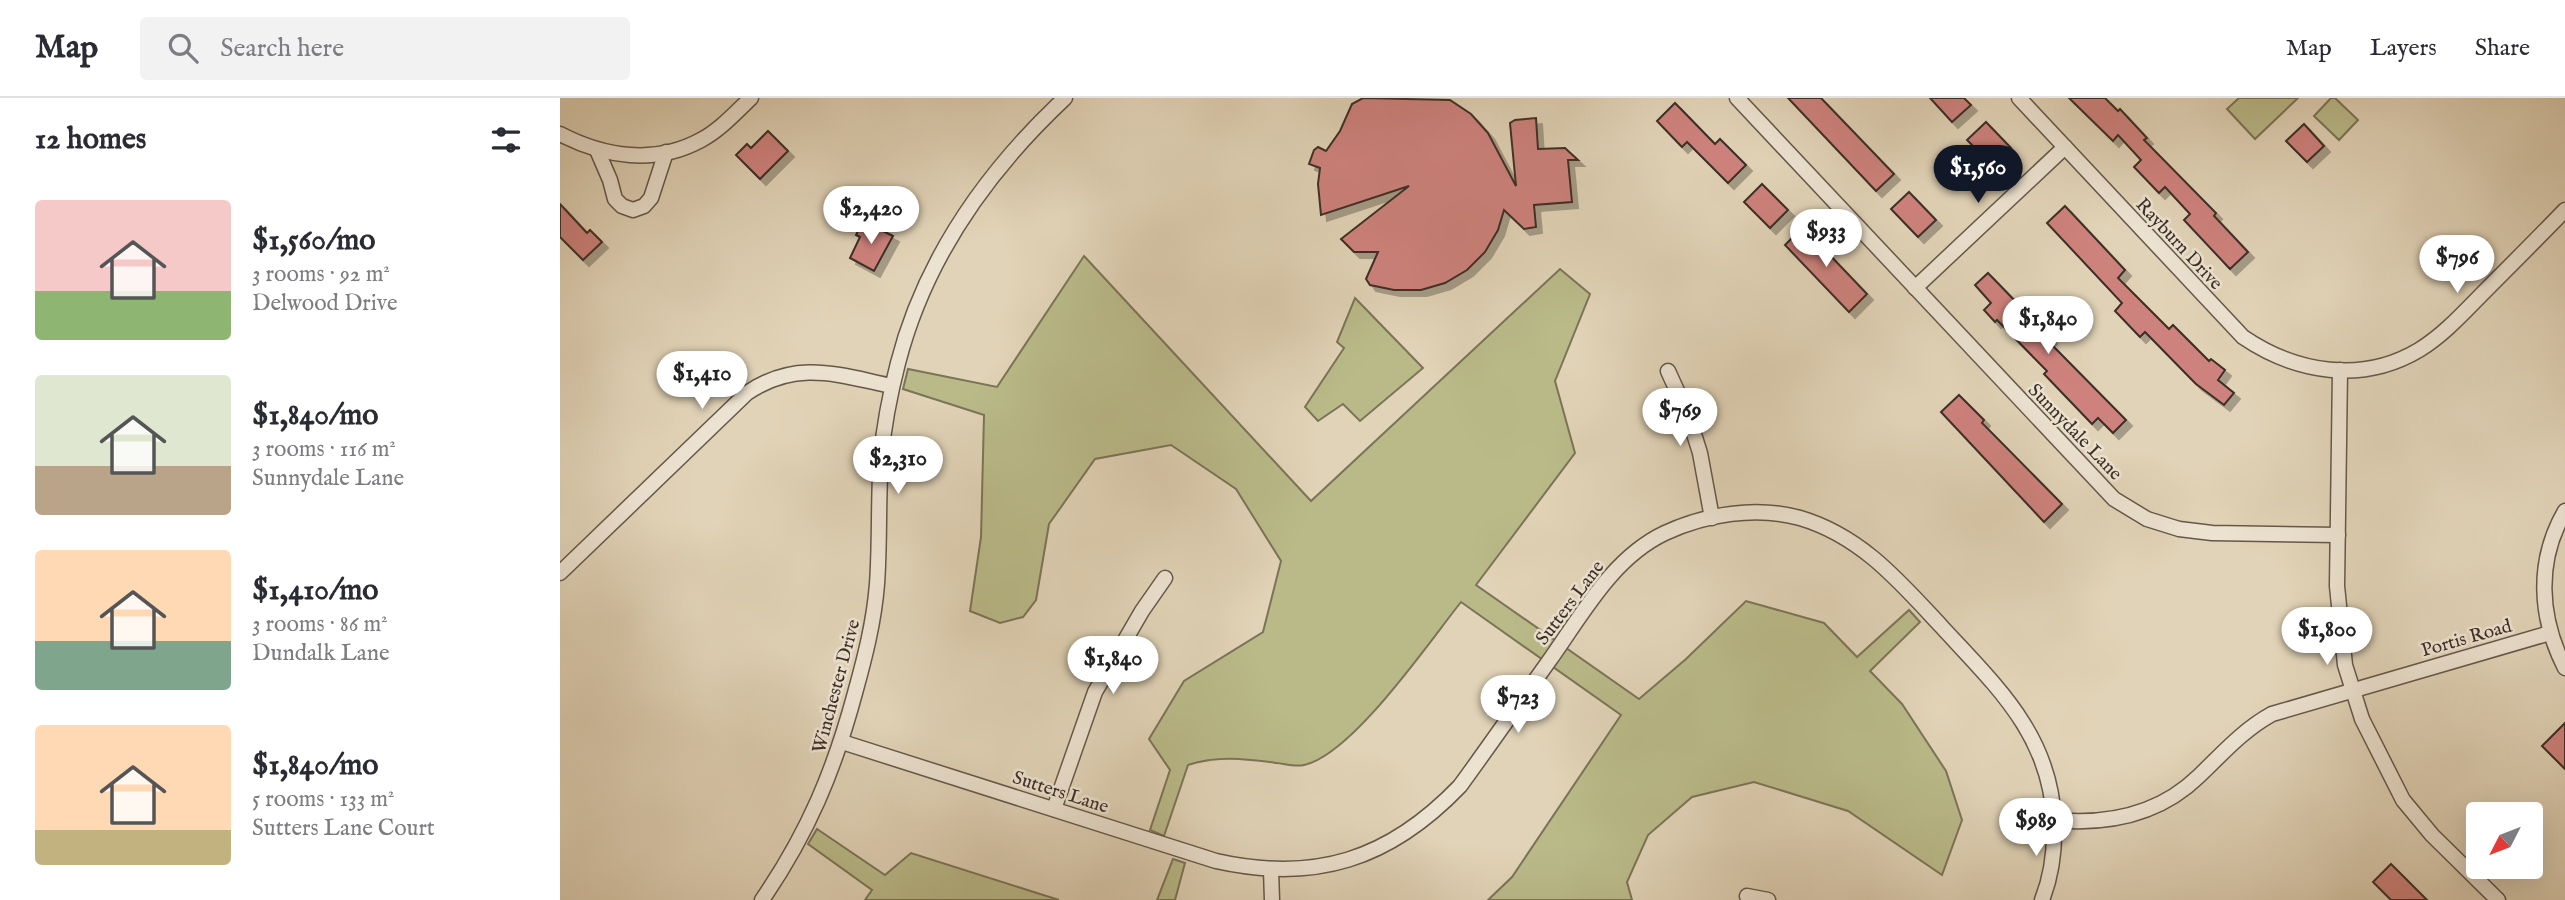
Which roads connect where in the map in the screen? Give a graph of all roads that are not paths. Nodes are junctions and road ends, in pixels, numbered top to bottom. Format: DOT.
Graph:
graph roads {
  1 [pos="751,98"];
  2 [pos="1065,98"];
  3 [pos="1737,98"];
  4 [pos="2019,98"];
  5 [pos="560,134"];
  6 [pos="2065,147"];
  7 [pos="597,150"];
  8 [pos="666,152"];
  9 [pos="2565,210"];
  10 [pos="1915,288"];
  11 [pos="2340,370"];
  12 [pos="1668,371"];
  13 [pos="892,386"];
  14 [pos="2565,511"];
  15 [pos="1712,518"];
  16 [pos="2338,535"];
  17 [pos="560,573"];
  18 [pos="1164,578"];
  19 [pos="2550,633"];
  20 [pos="2565,668"];
  21 [pos="2352,689"];
  22 [pos="842,742"];
  23 [pos="1054,809"];
  24 [pos="2054,820"];
  25 [pos="1271,870"];
  26 [pos="1747,896"];
  27 [pos="762,900"];
  28 [pos="1272,900"];
  29 [pos="1768,900"];
  30 [pos="2042,900"];
  31 [pos="2498,900"];
  1 -- 8 [label="street"];
  2 -- 13 [label="street, Winchester Drive"];
  3 -- 10 [label="street, Sunnydale Lane"];
  4 -- 6 [label="street, Rayburn Drive"];
  5 -- 7 [label="street"];
  6 -- 10 [label="street"];
  6 -- 11 [label="street, Rayburn Drive"];
  7 -- 8 [label="street"];
  7 -- 8 [label="street"];
  9 -- 11 [label="street, Rayburn Drive"];
  10 -- 16 [label="street, Sunnydale Lane"];
  11 -- 16 [label="street"];
  12 -- 15 [label="street"];
  13 -- 17 [label="street"];
  13 -- 22 [label="street, Winchester Drive"];
  14 -- 19 [label="street"];
  15 -- 24 [label="street, Sutters Lane"];
  15 -- 25 [label="street, Sutters Lane"];
  16 -- 21 [label="street"];
  18 -- 23 [label="street"];
  19 -- 20 [label="street"];
  19 -- 21 [label="street, Portis Road"];
  21 -- 24 [label="street, Portis Road"];
  21 -- 31 [label="street"];
  22 -- 23 [label="street, Sutters Lane"];
  22 -- 27 [label="street, Winchester Drive"];
  23 -- 25 [label="street, Sutters Lane"];
  24 -- 30 [label="street, Sutters Lane"];
  25 -- 28 [label="street"];
  26 -- 29 [label="street"];
}
